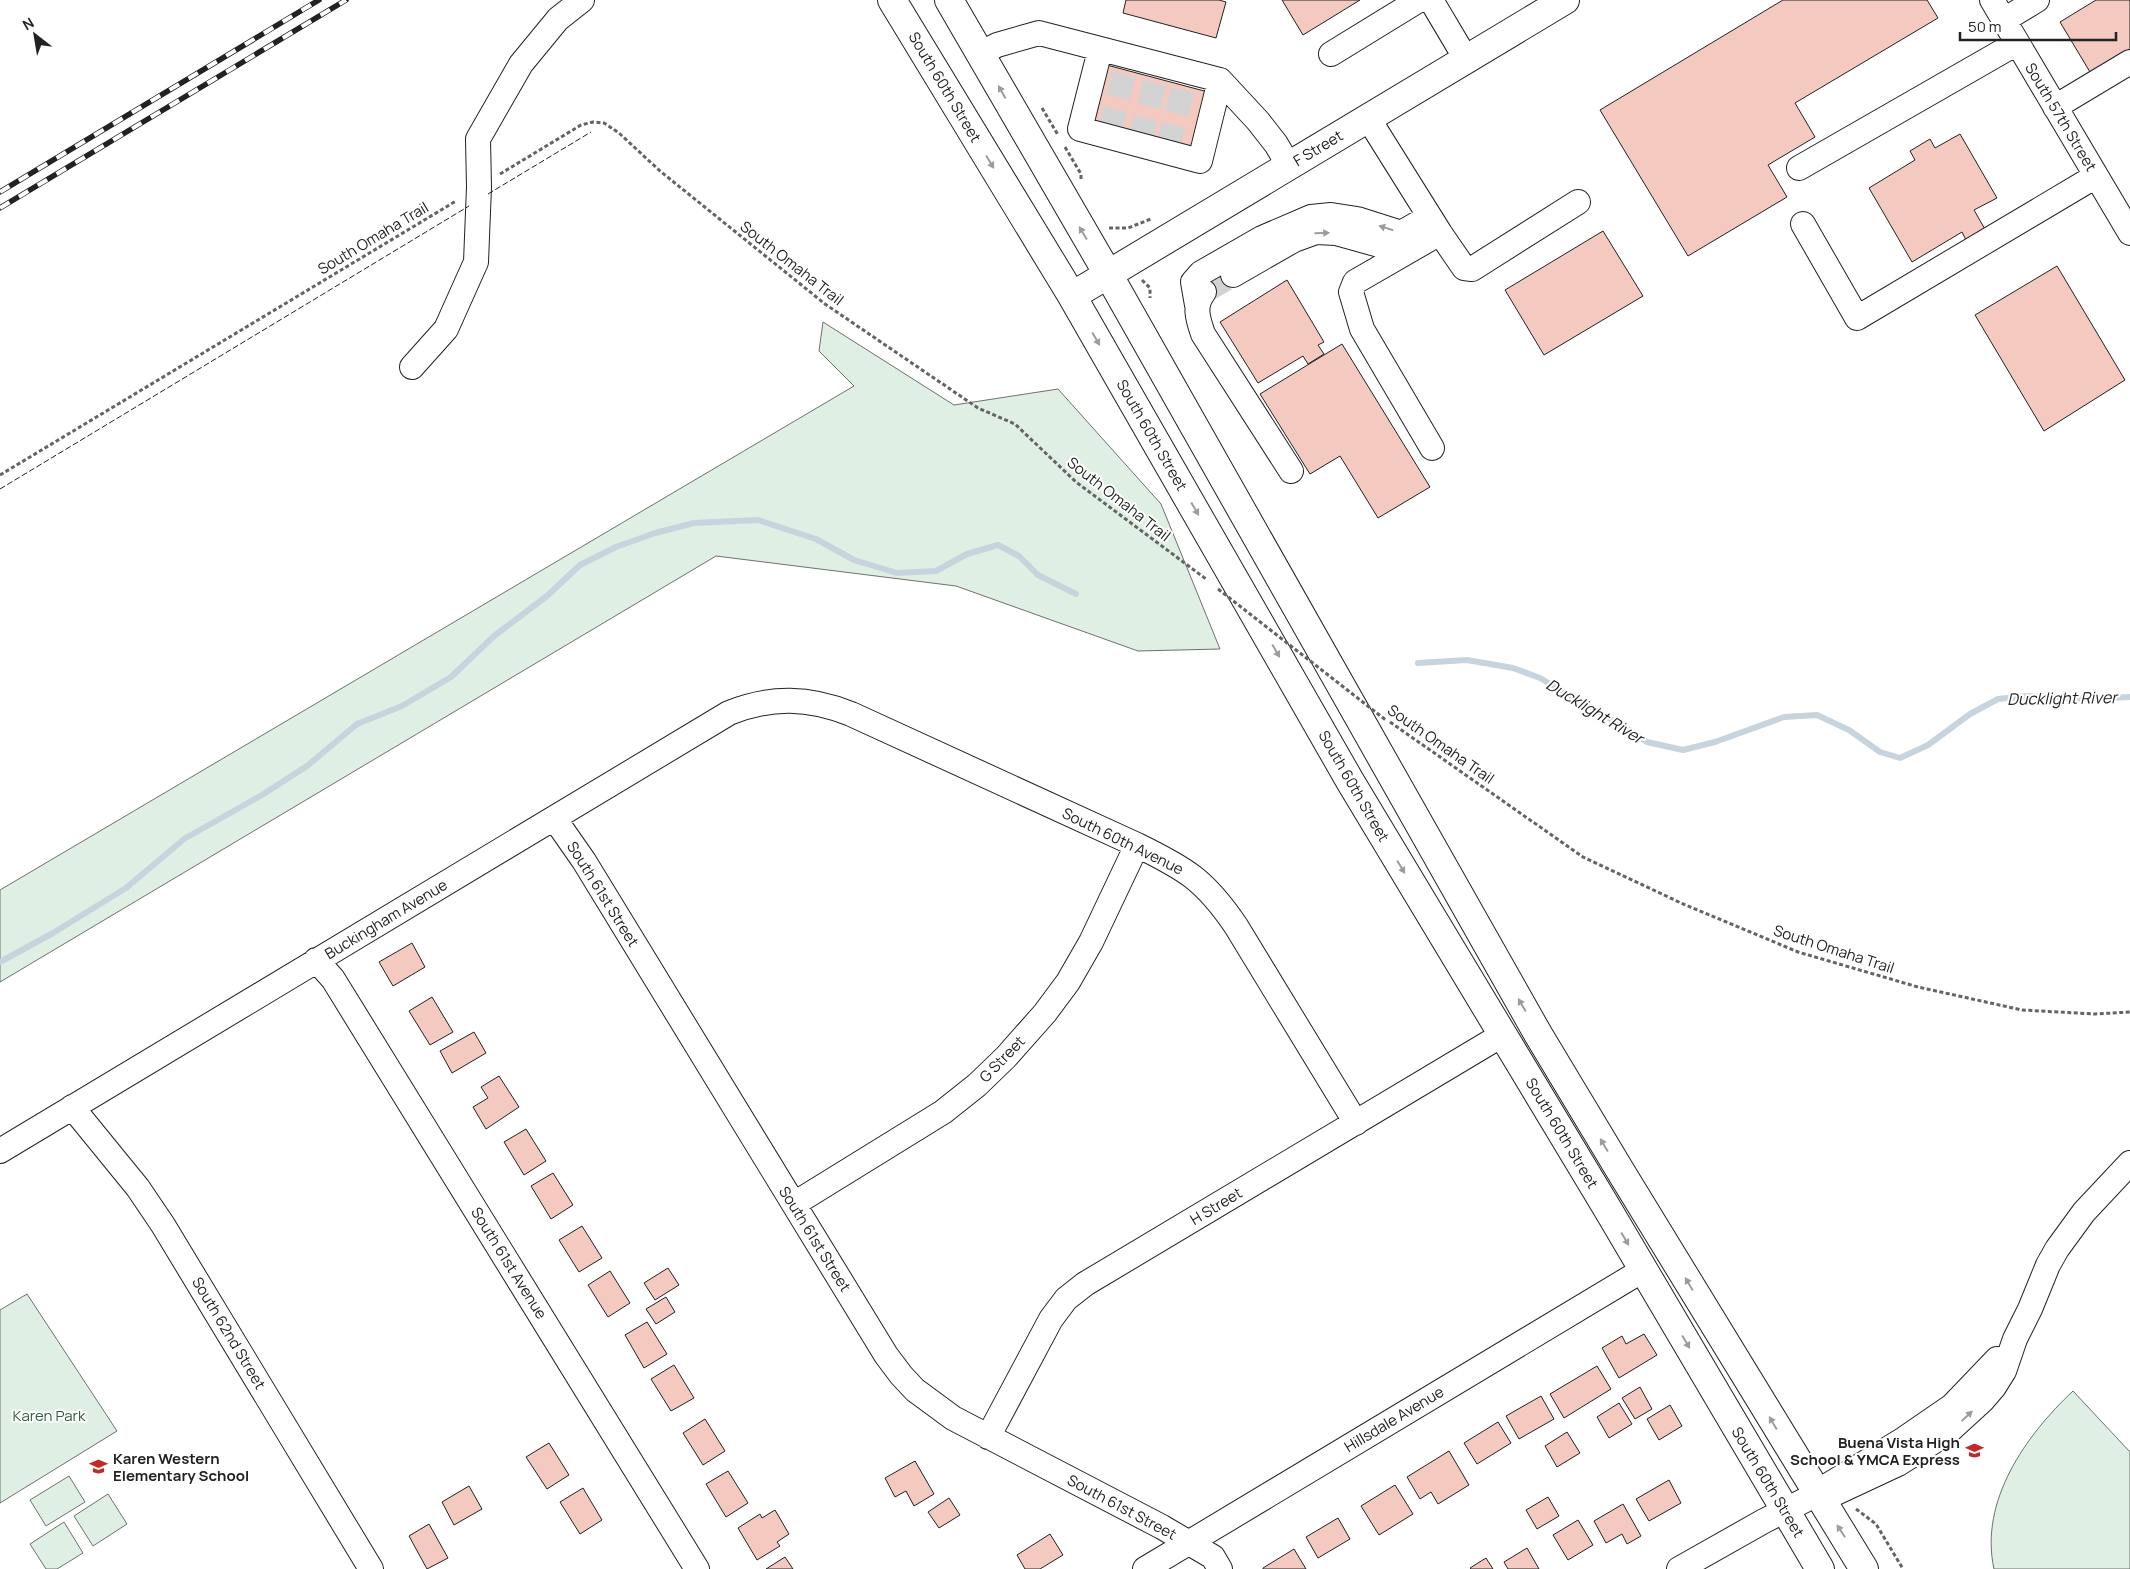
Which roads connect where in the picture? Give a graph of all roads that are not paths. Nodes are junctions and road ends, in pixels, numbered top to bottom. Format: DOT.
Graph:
graph roads {
  1 [pos="582,0"];
  2 [pos="892,0"];
  3 [pos="949,0"];
  4 [pos="1419,0"];
  5 [pos="1431,0"];
  6 [pos="1565,0"];
  7 [pos="2037,0"];
  8 [pos="1998,10"];
  9 [pos="2018,43"];
  10 [pos="1100,50"];
  11 [pos="980,54"];
  12 [pos="1331,54"];
  13 [pos="1466,60"];
  14 [pos="2130,62"];
  15 [pos="1220,80"];
  16 [pos="2055,106"];
  17 [pos="1368,118"];
  18 [pos="1289,166"];
  19 [pos="1799,168"];
  20 [pos="2096,176"];
  21 [pos="1578,202"];
  22 [pos="1803,224"];
  23 [pos="1434,225"];
  24 [pos="2130,233"];
  25 [pos="1413,247"];
  26 [pos="1257,251"];
  27 [pos="1108,274"];
  28 [pos="1233,275"];
  29 [pos="1072,296"];
  30 [pos="412,367"];
  31 [pos="1432,448"];
  32 [pos="1291,471"];
  33 [pos="778,700"];
  34 [pos="554,818"];
  35 [pos="1137,845"];
  36 [pos="316,960"];
  37 [pos="1502,1035"];
  38 [pos="72,1107"];
  39 [pos="1356,1123"];
  40 [pos="0,1151"];
  41 [pos="2130,1163"];
  42 [pos="794,1204"];
  43 [pos="1643,1270"];
  44 [pos="988,1437"];
  45 [pos="1827,1493"];
  46 [pos="1785,1510"];
  47 [pos="1189,1543"];
  48 [pos="371,1569"];
  49 [pos="697,1569"];
  50 [pos="1145,1569"];
  51 [pos="1220,1569"];
  52 [pos="1679,1569"];
  53 [pos="1820,1569"];
  54 [pos="1864,1569"];
  1 -- 30 [label="street"];
  2 -- 29 [label="main road, South 60th Street, one-way"];
  3 -- 11 [label="main road, South 60th Street"];
  4 -- 12 [label="street"];
  5 -- 13 [label="street"];
  6 -- 13 [label="main road, F Street"];
  7 -- 8 [label="street"];
  8 -- 9 [label="street, South 57th Street"];
  9 -- 16 [label="street, South 57th Street"];
  9 -- 19 [label="street"];
  10 -- 11 [label="street"];
  10 -- 15 [label="street"];
  10 -- 15 [label="street"];
  27 -- 11 [label="main road, South 60th Street, one-way"];
  13 -- 17 [label="main road, F Street"];
  14 -- 16 [label="street"];
  15 -- 18 [label="street"];
  16 -- 20 [label="street, South 57th Street"];
  17 -- 18 [label="main road, F Street"];
  17 -- 23 [label="street"];
  18 -- 27 [label="main road, F Street"];
  20 -- 22 [label="street"];
  20 -- 24 [label="street, South 57th Street"];
  21 -- 23 [label="street"];
  23 -- 25 [label="street"];
  23 -- 26 [label="street, one-way"];
  26 -- 25 [label="street, one-way"];
  25 -- 31 [label="street"];
  26 -- 28 [label="street"];
  26 -- 32 [label="street"];
  27 -- 29 [label="main road, F Street"];
  45 -- 27 [label="main road, South 60th Street, one-way"];
  29 -- 37 [label="main road, South 60th Street, one-way"];
  33 -- 34 [label="street, Buckingham Avenue"];
  33 -- 35 [label="street, South 60th Avenue"];
  34 -- 36 [label="street, Buckingham Avenue"];
  34 -- 42 [label="street, South 61st Street"];
  35 -- 39 [label="street, South 60th Avenue"];
  35 -- 42 [label="street, G Street"];
  36 -- 38 [label="street, Buckingham Avenue"];
  36 -- 49 [label="street, South 61st Avenue"];
  37 -- 39 [label="street, H Street"];
  37 -- 43 [label="main road, South 60th Street, one-way"];
  38 -- 40 [label="street, Buckingham Avenue"];
  38 -- 48 [label="street, South 62nd Street"];
  39 -- 44 [label="street, H Street"];
  41 -- 45 [label="street"];
  42 -- 44 [label="street, South 61st Street"];
  43 -- 46 [label="main road, South 60th Street, one-way"];
  43 -- 47 [label="street, Hillsdale Avenue"];
  44 -- 47 [label="street, South 61st Street"];
  45 -- 46 [label="street"];
  54 -- 45 [label="main road, South 60th Street, one-way"];
  46 -- 52 [label="street"];
  46 -- 53 [label="main road, South 60th Street"];
  47 -- 50 [label="street, Hillsdale Avenue"];
  47 -- 51 [label="street"];
}
